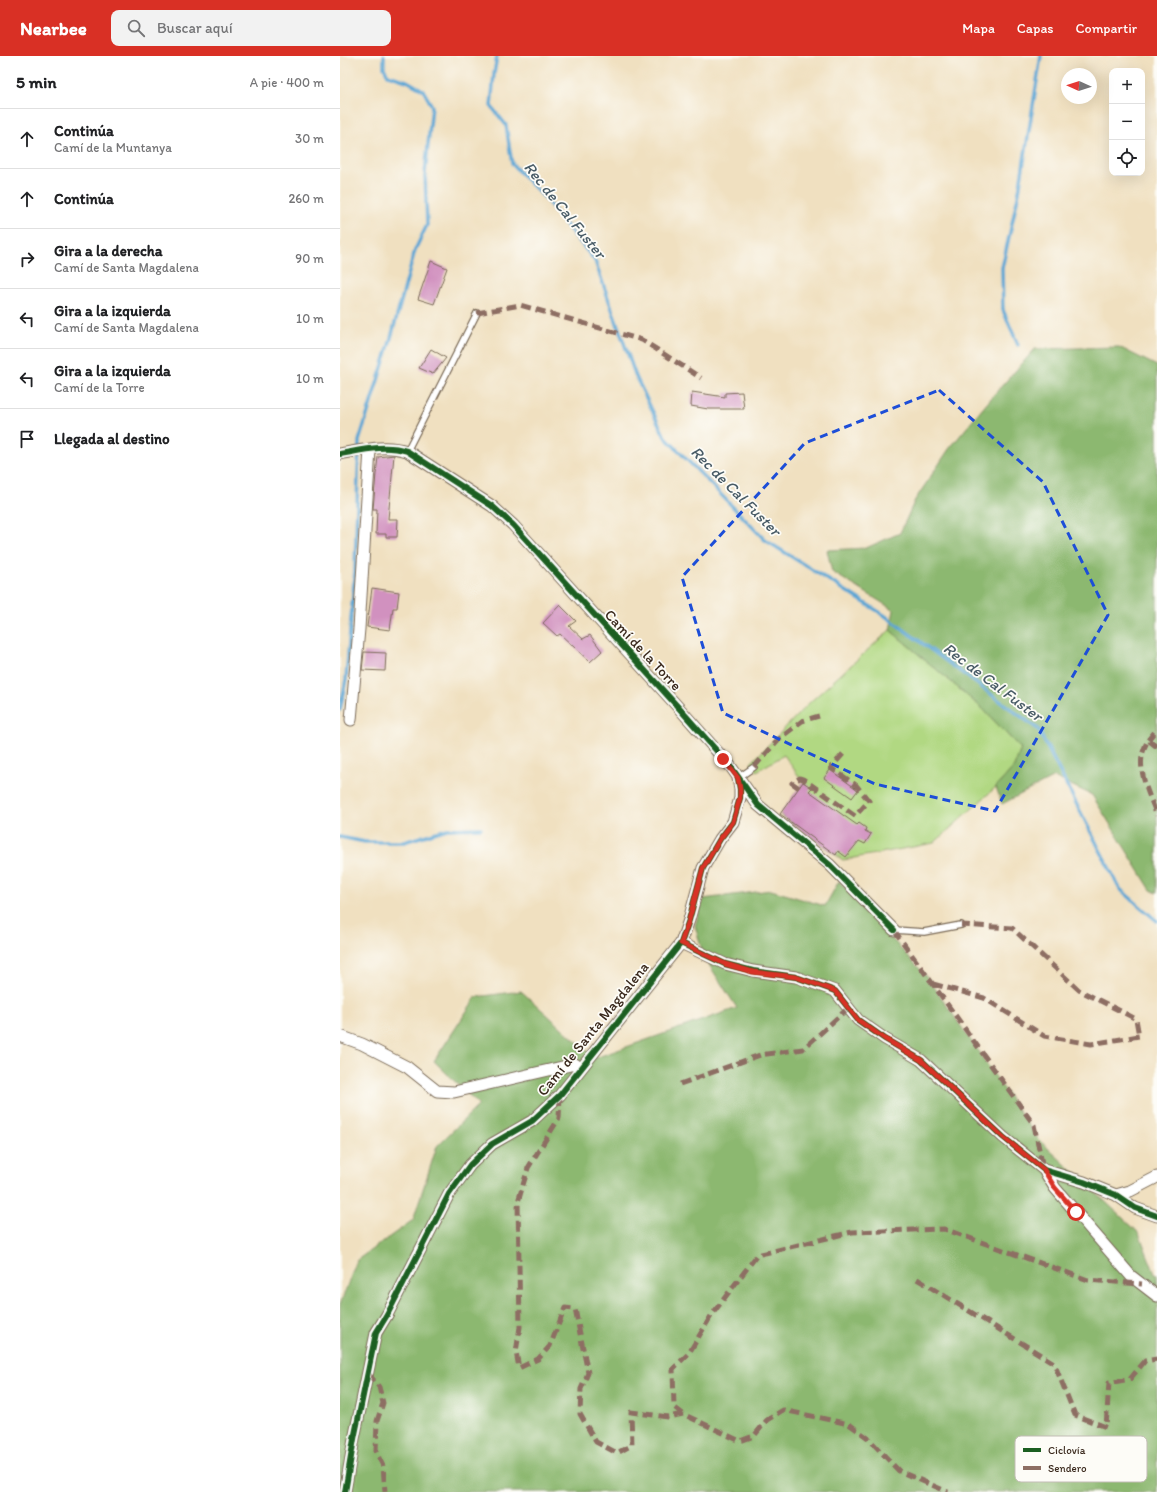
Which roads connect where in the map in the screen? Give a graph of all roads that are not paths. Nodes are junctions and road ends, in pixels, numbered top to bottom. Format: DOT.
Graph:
graph roads {
  1 [pos="477,313"];
  2 [pos="370,449"];
  3 [pos="407,451"];
  4 [pos="340,454"];
  5 [pos="351,720"];
  6 [pos="754,767"];
  7 [pos="738,778"];
  8 [pos="961,925"];
  9 [pos="894,930"];
  10 [pos="681,943"];
  11 [pos="340,1036"];
  12 [pos="580,1068"];
  13 [pos="1044,1170"];
  14 [pos="1157,1177"];
  15 [pos="1116,1195"];
  16 [pos="1157,1216"];
  17 [pos="1157,1296"];
  18 [pos="345,1492"];
  1 -- 3 [label="lane"];
  2 -- 3 [label="street, Camí de la Torre"];
  2 -- 4 [label="street, Camí de la Torre"];
  2 -- 5 [label="street"];
  3 -- 7 [label="street, Camí de la Torre"];
  6 -- 7 [label="lane"];
  7 -- 9 [label="street, Camí de la Torre"];
  7 -- 10 [label="street, Camí de Santa Magdalena"];
  8 -- 9 [label="lane"];
  10 -- 12 [label="street, Camí de Santa Magdalena"];
  10 -- 13 [label="street"];
  11 -- 12 [label="street"];
  12 -- 18 [label="street, Camí de Santa Magdalena"];
  13 -- 15 [label="street"];
  13 -- 17 [label="street"];
  14 -- 15 [label="street"];
  15 -- 16 [label="street"];
}
